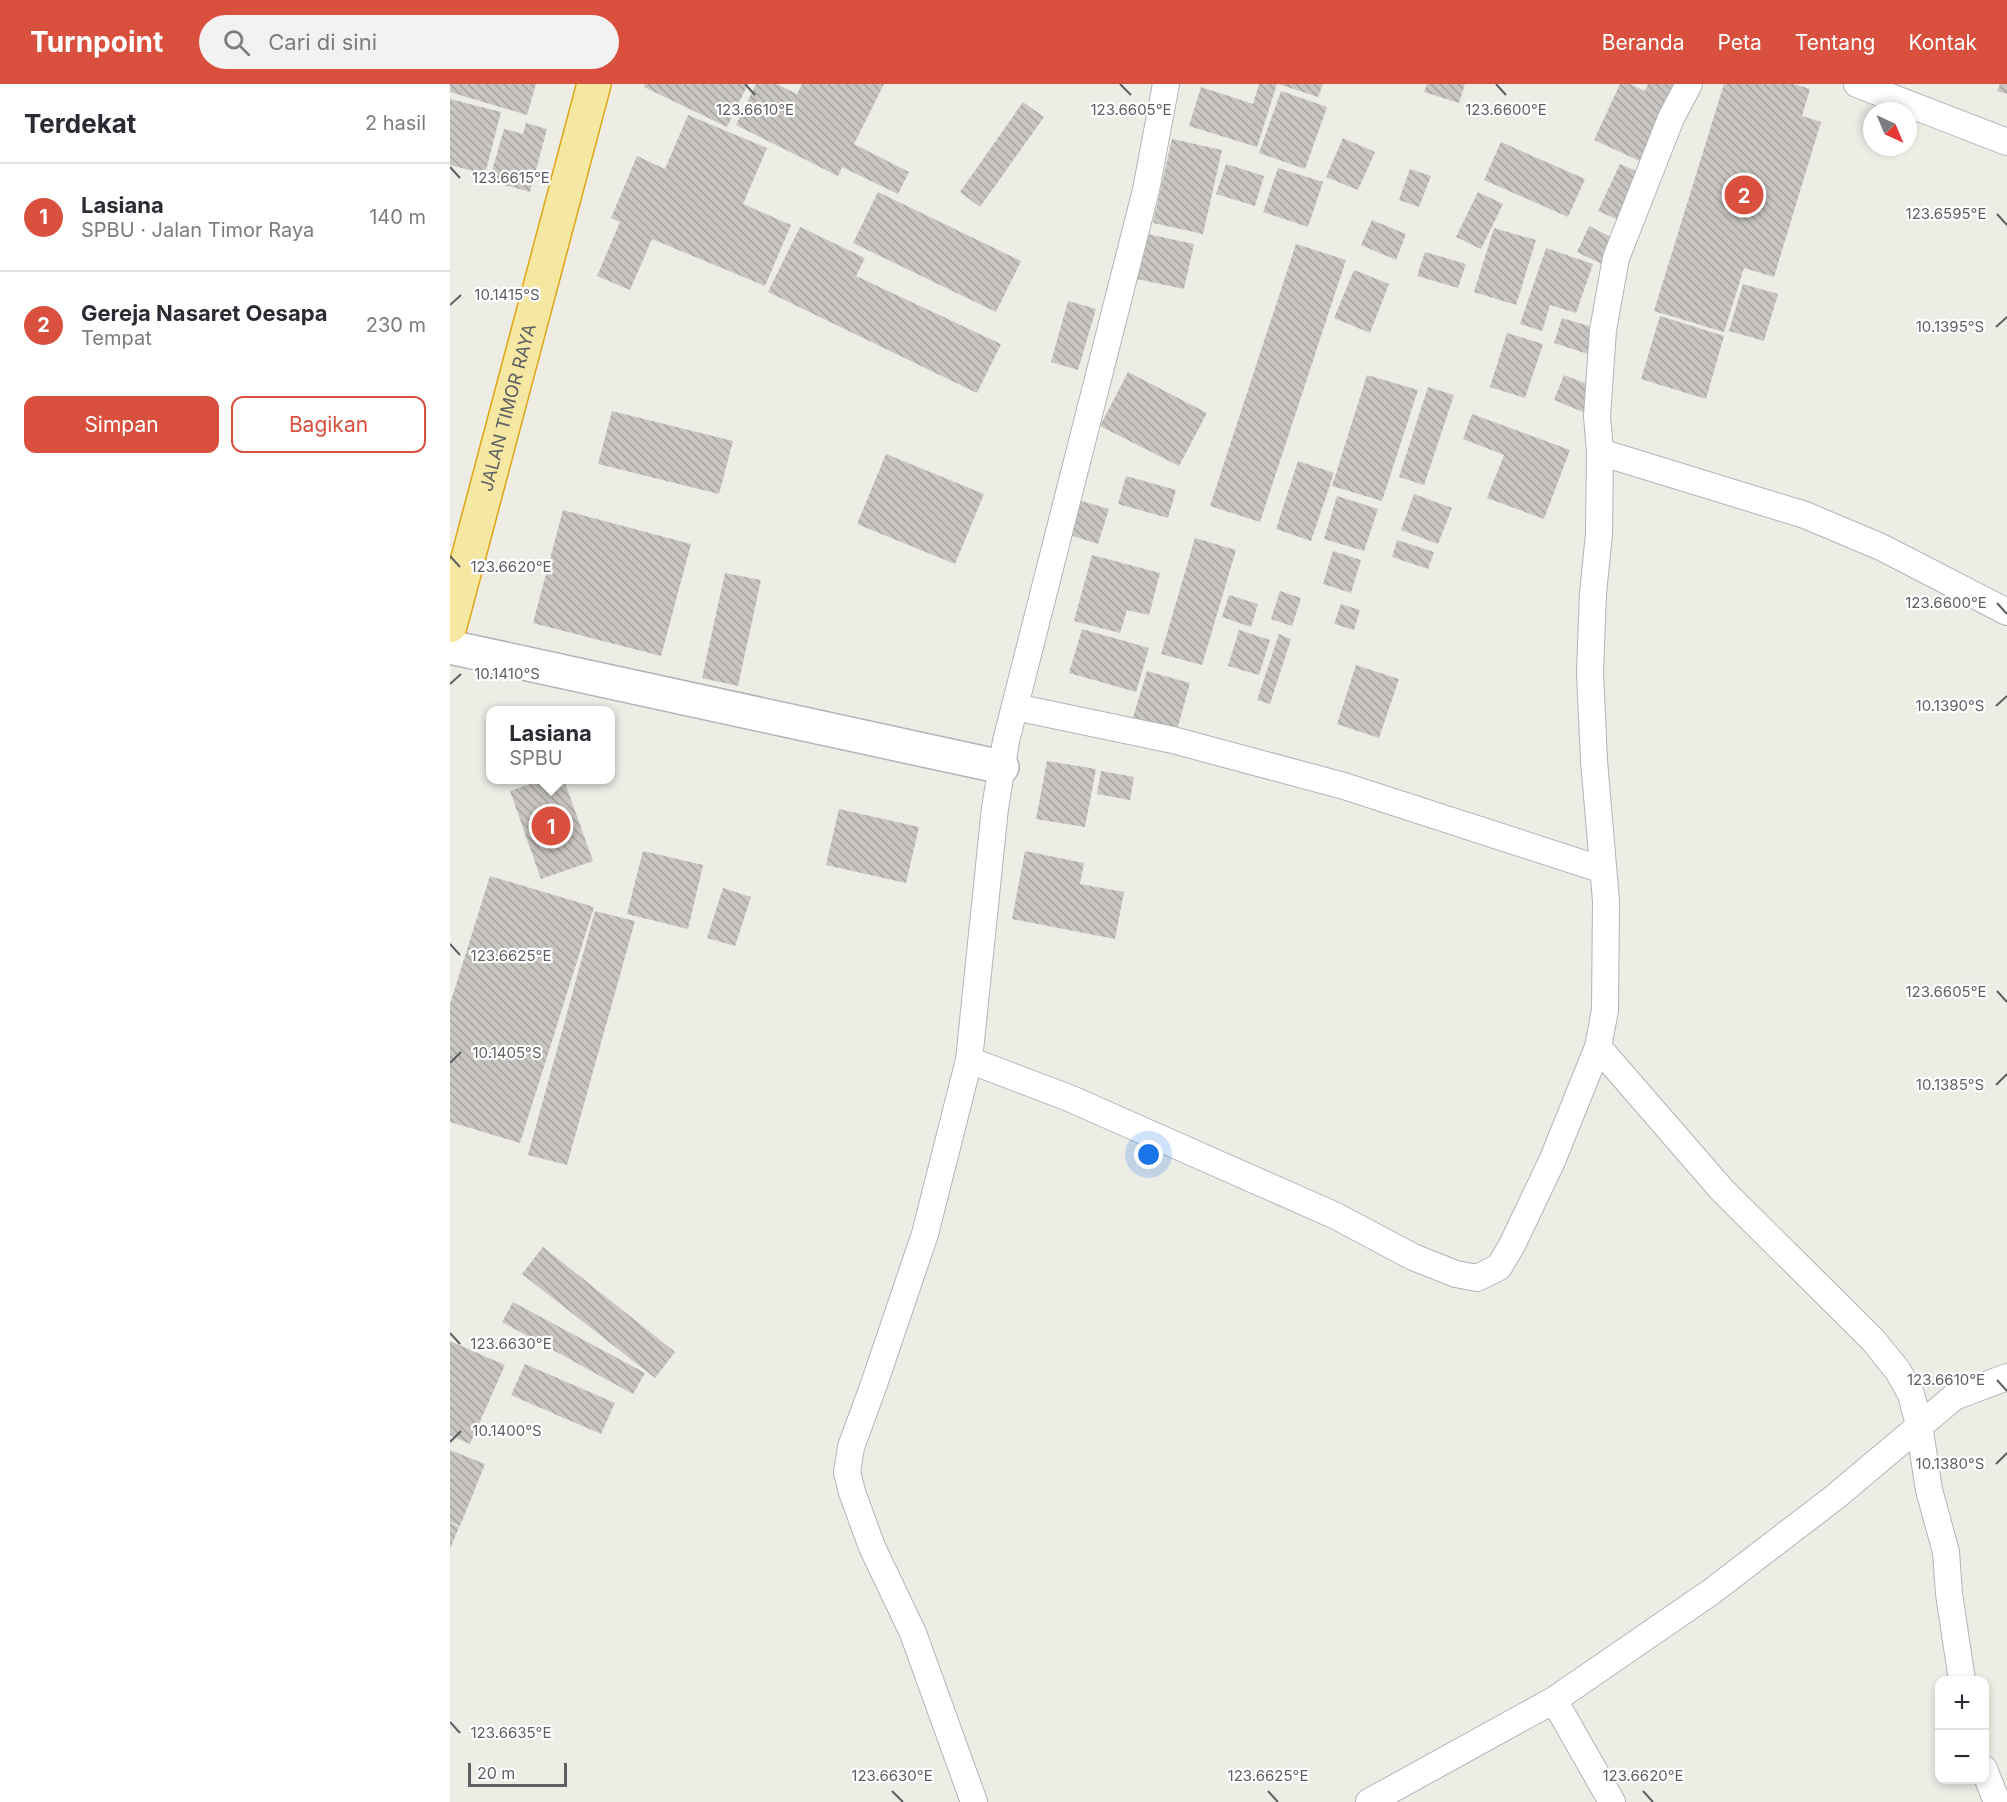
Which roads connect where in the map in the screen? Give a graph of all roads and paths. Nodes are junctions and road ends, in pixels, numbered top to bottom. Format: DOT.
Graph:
graph roads {
  1 [pos="594,84"];
  2 [pos="1166,84"];
  3 [pos="1689,84"];
  4 [pos="1857,84"];
  5 [pos="2007,142"];
  6 [pos="1600,452"];
  7 [pos="2007,612"];
  8 [pos="450,627"];
  9 [pos="450,647"];
  10 [pos="1015,706"];
  11 [pos="1002,767"];
  12 [pos="1603,870"];
  13 [pos="1598,1047"];
  14 [pos="969,1060"];
  15 [pos="2007,1377"];
  16 [pos="1919,1425"];
  17 [pos="1961,1676"];
  18 [pos="1554,1700"];
  19 [pos="1989,1782"];
  20 [pos="974,1802"];
  21 [pos="1369,1802"];
  22 [pos="1612,1802"];
  23 [pos="1997,1802"];
  1 -- 8 [label="highway, JALAN TIMOR RAYA"];
  2 -- 10 [label="street"];
  3 -- 6 [label="street"];
  4 -- 5 [label="street"];
  6 -- 7 [label="street"];
  6 -- 12 [label="street"];
  9 -- 11 [label="street"];
  10 -- 11 [label="street"];
  10 -- 12 [label="street"];
  11 -- 14 [label="street"];
  12 -- 13 [label="street"];
  13 -- 14 [label="street"];
  13 -- 16 [label="street"];
  14 -- 20 [label="street"];
  15 -- 16 [label="street"];
  16 -- 17 [label="street"];
  16 -- 18 [label="street"];
  18 -- 21 [label="street"];
  18 -- 22 [label="street"];
  19 -- 23 [label="street"];
}
